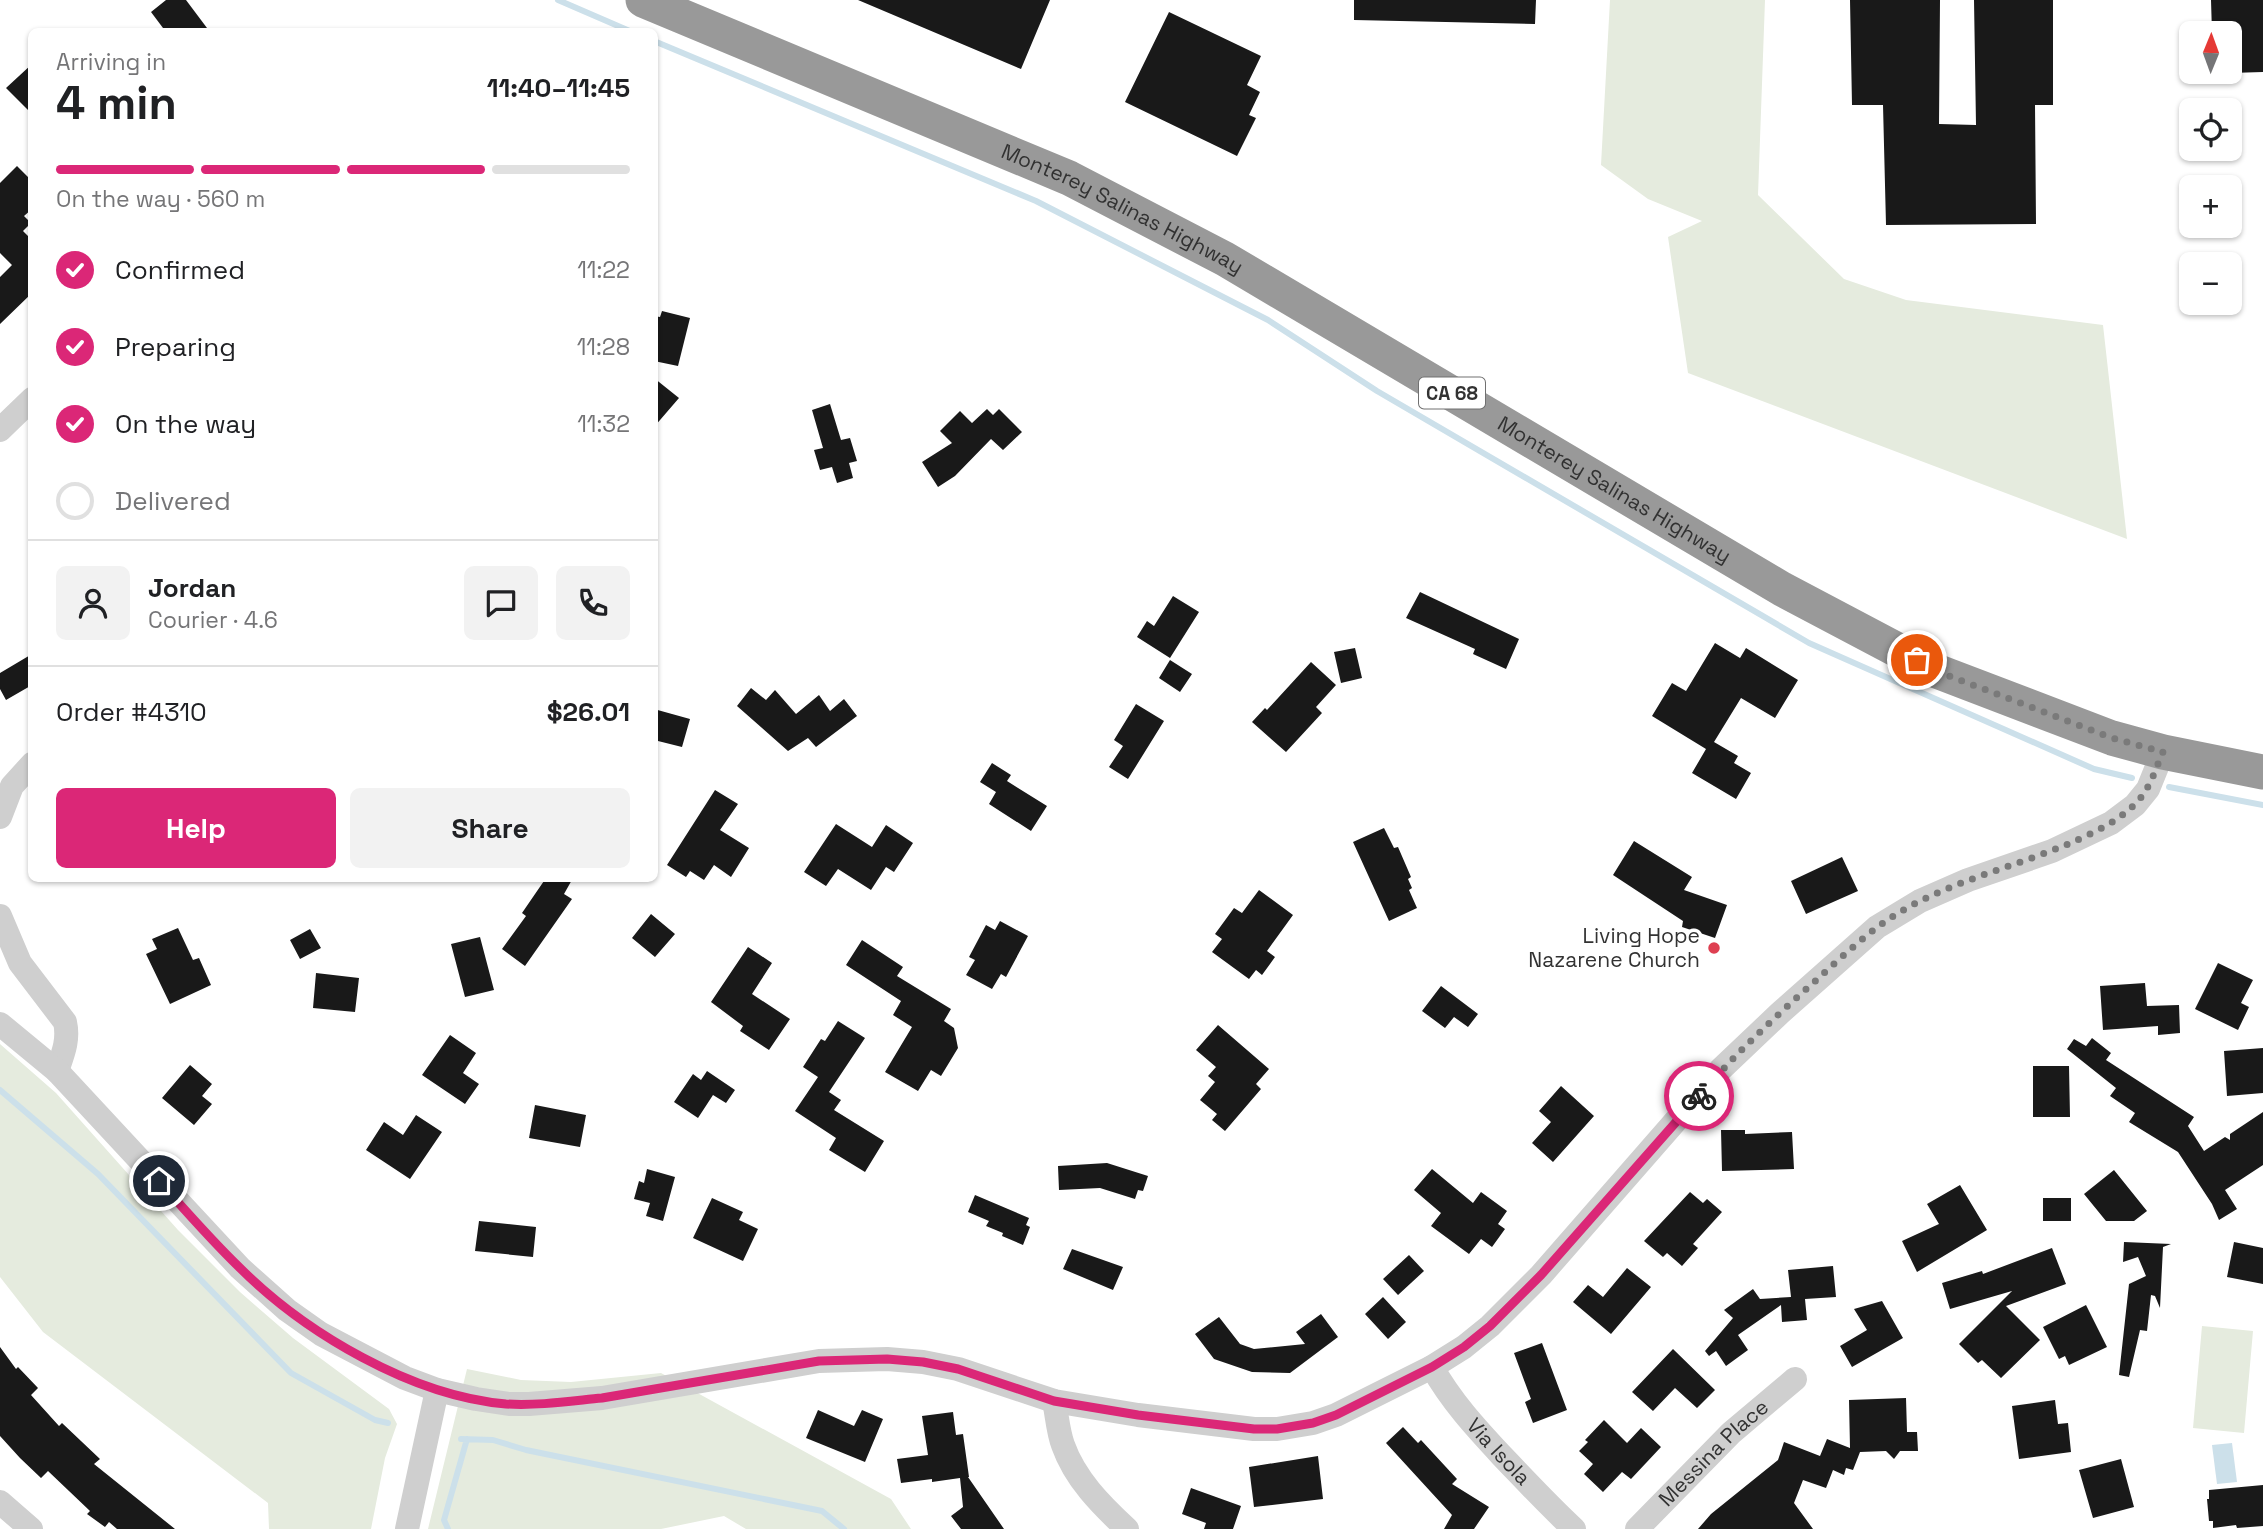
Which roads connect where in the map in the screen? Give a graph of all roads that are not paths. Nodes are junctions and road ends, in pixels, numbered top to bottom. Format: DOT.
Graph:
graph roads {
  1 [pos="643,0"];
  2 [pos="28,403"];
  3 [pos="0,430"];
  4 [pos="2163,752"];
  5 [pos="28,768"];
  6 [pos="2263,772"];
  7 [pos="0,817"];
  8 [pos="0,916"];
  9 [pos="0,1024"];
  10 [pos="57,1071"];
  11 [pos="1432,1367"];
  12 [pos="1795,1379"];
  13 [pos="437,1390"];
  14 [pos="1054,1401"];
  15 [pos="0,1502"];
  16 [pos="32,1529"];
  17 [pos="407,1529"];
  18 [pos="1127,1529"];
  19 [pos="1574,1529"];
  20 [pos="1637,1529"];
  1 -- 4 [label="highway, Monterey Salinas Highway / CA 68"];
  2 -- 3 [label="street"];
  4 -- 6 [label="highway, Monterey Salinas Highway / CA 68"];
  4 -- 11 [label="street"];
  5 -- 7 [label="street"];
  8 -- 10 [label="street"];
  9 -- 10 [label="street"];
  10 -- 13 [label="street"];
  11 -- 14 [label="street"];
  11 -- 19 [label="street, Via Isola"];
  12 -- 20 [label="street, Messina Place"];
  13 -- 14 [label="street"];
  13 -- 17 [label="street"];
  14 -- 18 [label="street"];
  15 -- 16 [label="street"];
}
